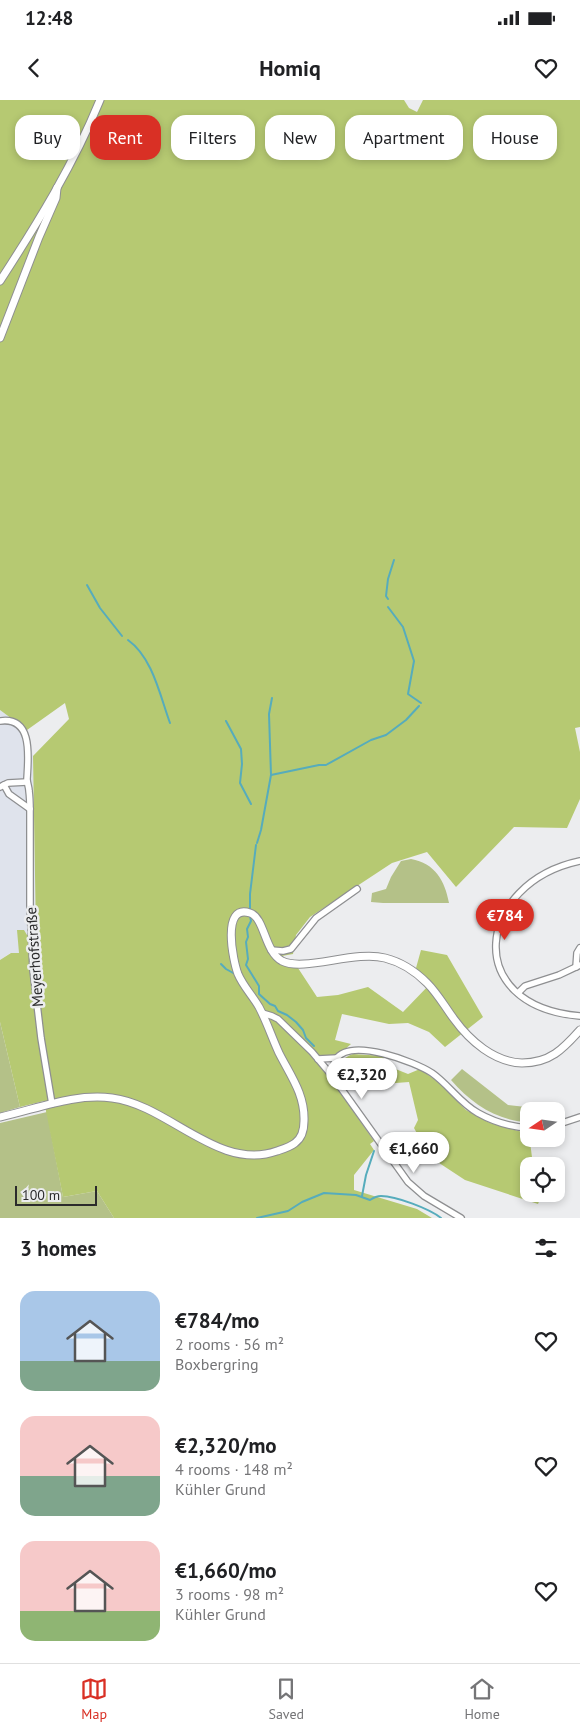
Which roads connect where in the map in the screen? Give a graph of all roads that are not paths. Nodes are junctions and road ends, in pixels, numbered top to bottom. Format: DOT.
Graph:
graph roads {
  1 [pos="100,100"];
  2 [pos="57,187"];
  3 [pos="0,282"];
  4 [pos="0,338"];
  5 [pos="0,721"];
  6 [pos="27,782"];
  7 [pos="2,786"];
  8 [pos="30,809"];
  9 [pos="580,861"];
  10 [pos="357,889"];
  11 [pos="580,948"];
  12 [pos="271,950"];
  13 [pos="578,966"];
  14 [pos="518,993"];
  15 [pos="262,1013"];
  16 [pos="580,1016"];
  17 [pos="580,1030"];
  18 [pos="337,1058"];
  19 [pos="318,1059"];
  20 [pos="333,1077"];
  21 [pos="52,1104"];
  22 [pos="0,1117"];
  23 [pos="580,1117"];
  24 [pos="565,1122"];
  25 [pos="520,1127"];
  26 [pos="461,1218"];
  1 -- 2 [label="street"];
  2 -- 3 [label="street"];
  2 -- 4 [label="street"];
  5 -- 6 [label="street, Meyerhofstraße"];
  6 -- 7 [label="street"];
  6 -- 8 [label="street, Meyerhofstraße"];
  7 -- 8 [label="street"];
  8 -- 21 [label="street, Meyerhofstraße"];
  9 -- 14 [label="street"];
  10 -- 12 [label="street"];
  11 -- 13 [label="street"];
  12 -- 15 [label="street"];
  12 -- 17 [label="street"];
  13 -- 14 [label="street"];
  14 -- 16 [label="street"];
  15 -- 19 [label="street"];
  15 -- 21 [label="street"];
  18 -- 19 [label="street"];
  18 -- 20 [label="street"];
  18 -- 25 [label="street"];
  19 -- 20 [label="street"];
  20 -- 26 [label="street"];
  21 -- 22 [label="street"];
  23 -- 24 [label="street"];
}
